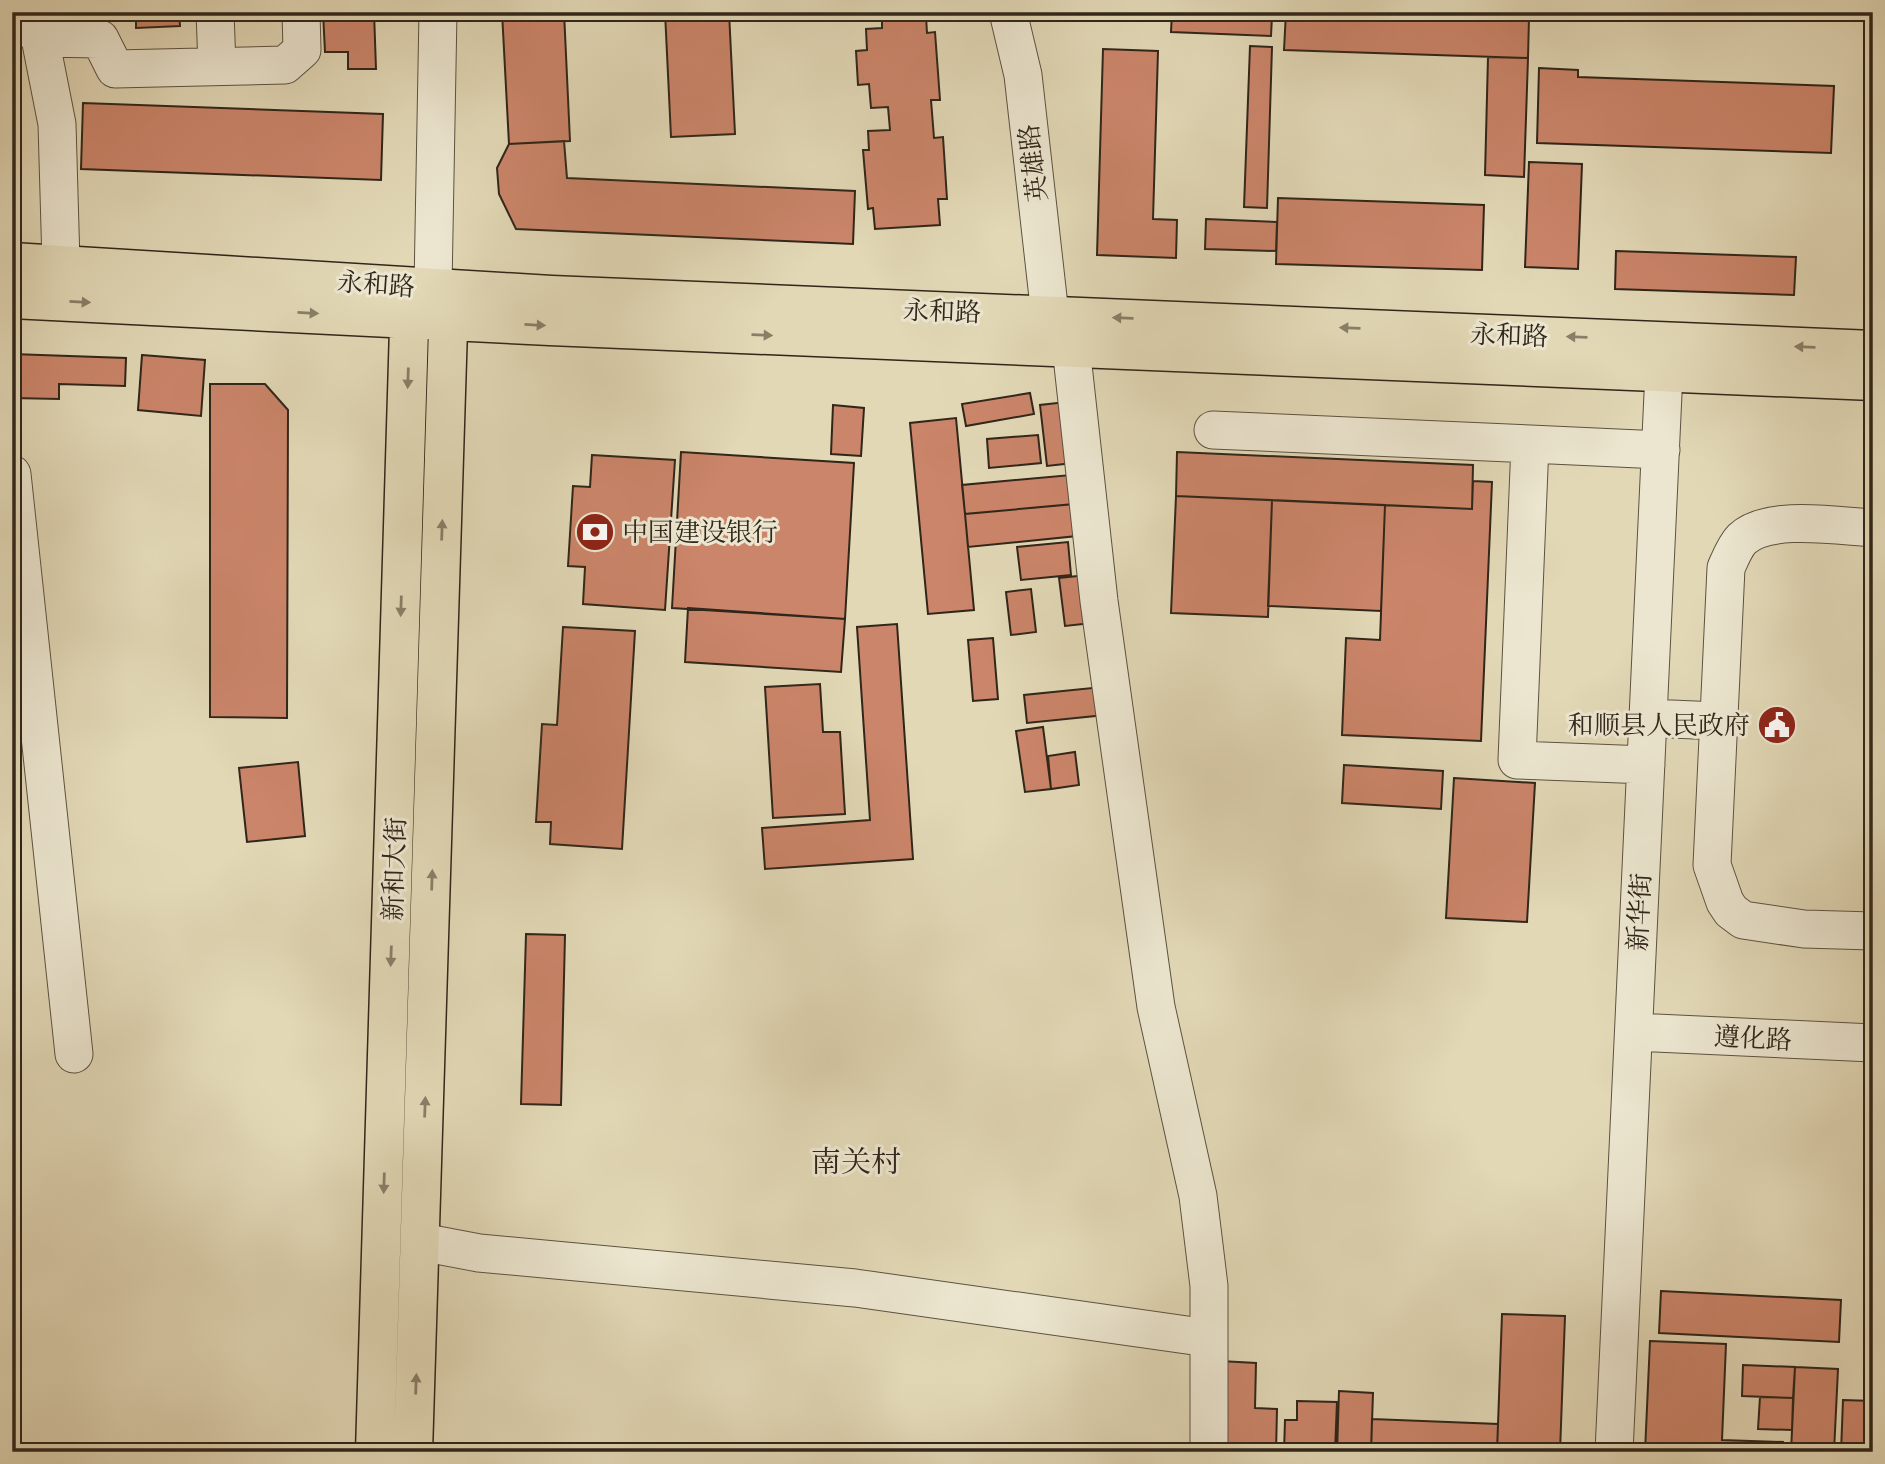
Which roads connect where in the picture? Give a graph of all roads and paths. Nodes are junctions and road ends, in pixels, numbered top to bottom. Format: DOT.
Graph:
graph roads {
  1 [pos="215,12"];
  2 [pos="301,12"];
  3 [pos="438,12"];
  4 [pos="1008,12"];
  5 [pos="31,25"];
  6 [pos="217,66"];
  7 [pos="12,262"];
  8 [pos="61,264"];
  9 [pos="12,299"];
  10 [pos="430,300"];
  11 [pos="1050,316"];
  12 [pos="1071,348"];
  13 [pos="1873,350"];
  14 [pos="1664,372"];
  15 [pos="1873,381"];
  16 [pos="1213,430"];
  17 [pos="1530,444"];
  18 [pos="1661,450"];
  19 [pos="12,474"];
  20 [pos="1873,528"];
  21 [pos="1648,718"];
  22 [pos="1718,721"];
  23 [pos="1646,765"];
  24 [pos="1873,932"];
  25 [pos="1634,1032"];
  26 [pos="1873,1043"];
  27 [pos="74,1055"];
  28 [pos="421,1242"];
  29 [pos="1208,1338"];
  30 [pos="375,1452"];
  31 [pos="413,1452"];
  32 [pos="1209,1452"];
  33 [pos="1614,1452"];
  1 -- 6 [label="street"];
  2 -- 6 [label="street"];
  3 -- 10 [label="street"];
  4 -- 11 [label="street, 英雄路"];
  5 -- 6 [label="street"];
  5 -- 8 [label="street"];
  7 -- 8 [label="main road, 永和路"];
  8 -- 10 [label="main road, 永和路"];
  9 -- 10 [label="main road, 永和路, one-way"];
  10 -- 11 [label="main road, 永和路"];
  10 -- 12 [label="main road, 永和路, one-way"];
  28 -- 10 [label="main road, 新和大街, one-way"];
  10 -- 30 [label="main road, 新和大街, one-way"];
  13 -- 11 [label="main road, 永和路, one-way"];
  12 -- 14 [label="main road, 永和路"];
  12 -- 29 [label="street"];
  14 -- 15 [label="main road, 永和路"];
  14 -- 18 [label="street, 新华街"];
  16 -- 17 [label="street"];
  17 -- 18 [label="street"];
  17 -- 23 [label="street"];
  18 -- 21 [label="street, 新华街"];
  19 -- 27 [label="street"];
  20 -- 22 [label="street"];
  21 -- 22 [label="street"];
  21 -- 23 [label="street, 新华街"];
  22 -- 24 [label="street"];
  23 -- 25 [label="street, 新华街"];
  25 -- 26 [label="street, 遵化路"];
  25 -- 33 [label="street, 新华街"];
  28 -- 29 [label="street"];
  31 -- 28 [label="main road, 新和大街, one-way"];
  29 -- 32 [label="street"];
}
